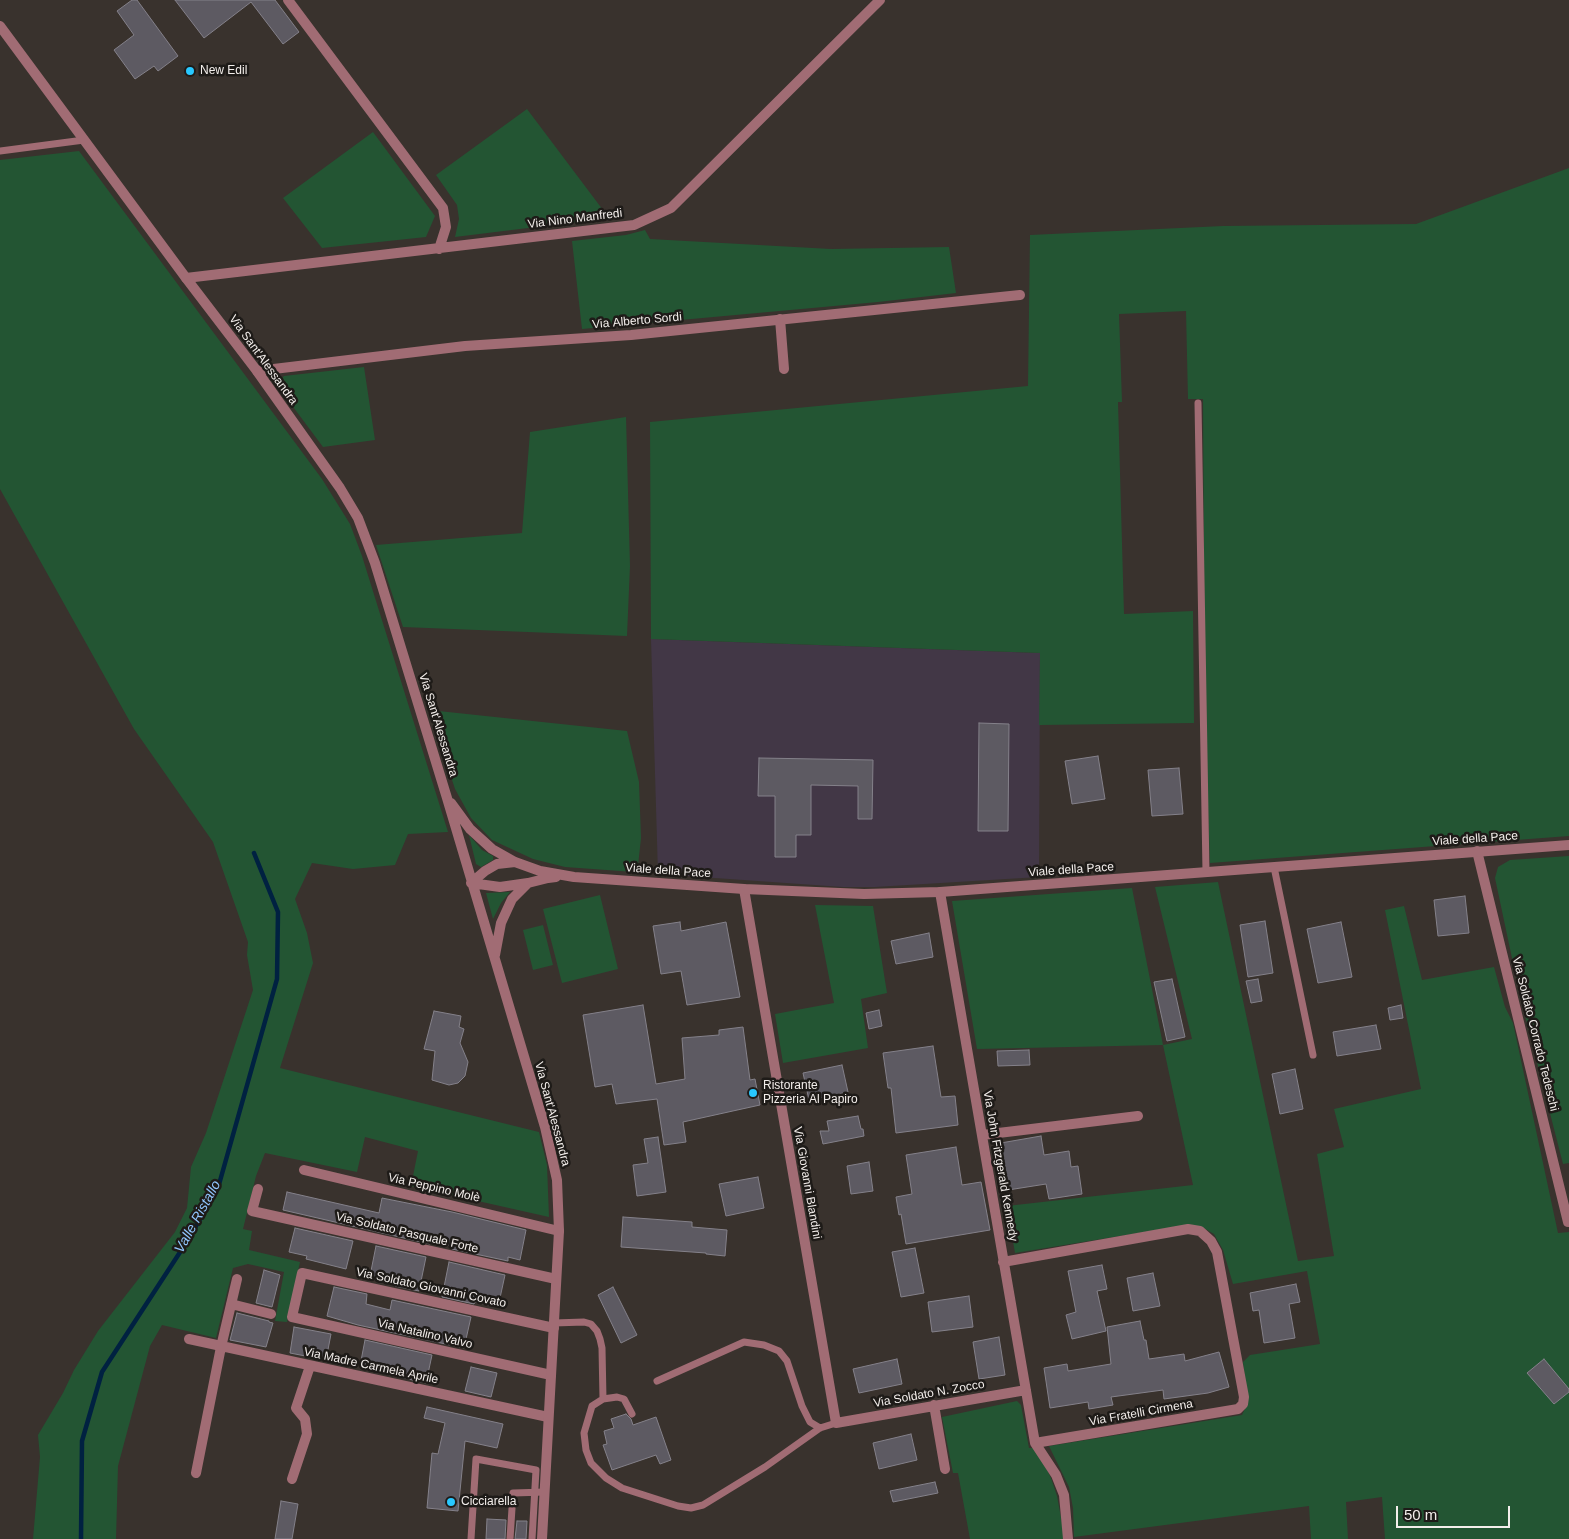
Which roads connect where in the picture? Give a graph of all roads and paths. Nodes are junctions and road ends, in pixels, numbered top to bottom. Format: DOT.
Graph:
graph roads {
  1 [pos="288,0"];
  2 [pos="880,0"];
  3 [pos="0,26"];
  4 [pos="84,140"];
  5 [pos="0,151"];
  6 [pos="439,249"];
  7 [pos="186,278"];
  8 [pos="1020,295"];
  9 [pos="780,319"];
  10 [pos="784,369"];
  11 [pos="257,371"];
  12 [pos="1198,403"];
  13 [pos="447,798"];
  14 [pos="1569,845"];
  15 [pos="1477,852"];
  16 [pos="516,862"];
  17 [pos="1274,867"];
  18 [pos="1206,872"];
  19 [pos="574,877"];
  20 [pos="471,883"];
  21 [pos="528,883"];
  22 [pos="744,889"];
  23 [pos="940,892"];
  24 [pos="494,957"];
  25 [pos="1313,1055"];
  26 [pos="1138,1116"];
  27 [pos="982,1135"];
  28 [pos="304,1170"];
  29 [pos="258,1189"];
  30 [pos="1568,1222"];
  31 [pos="560,1231"];
  32 [pos="1003,1262"];
  33 [pos="302,1272"];
  34 [pos="237,1279"];
  35 [pos="556,1279"];
  36 [pos="231,1304"];
  37 [pos="271,1314"];
  38 [pos="554,1325"];
  39 [pos="188,1339"];
  40 [pos="221,1347"];
  41 [pos="310,1366"];
  42 [pos="551,1375"];
  43 [pos="657,1381"];
  44 [pos="1026,1390"];
  45 [pos="603,1398"];
  46 [pos="934,1405"];
  47 [pos="632,1414"];
  48 [pos="548,1417"];
  49 [pos="836,1422"];
  50 [pos="820,1428"];
  51 [pos="1035,1443"];
  52 [pos="945,1469"];
  53 [pos="196,1473"];
  54 [pos="292,1480"];
  55 [pos="539,1492"];
  56 [pos="471,1539"];
  57 [pos="510,1539"];
  58 [pos="532,1539"];
  59 [pos="542,1539"];
  60 [pos="1068,1539"];
  1 -- 6 [label="street"];
  2 -- 6 [label="street, Via Nino Manfredi"];
  3 -- 4 [label="street, Via Sant'Alessandra"];
  4 -- 5 [label="lane"];
  4 -- 7 [label="street, Via Sant'Alessandra"];
  6 -- 7 [label="street, Via Nino Manfredi"];
  7 -- 11 [label="street, Via Sant'Alessandra"];
  8 -- 9 [label="street, Via Alberto Sordi"];
  9 -- 10 [label="street"];
  9 -- 11 [label="street, Via Alberto Sordi"];
  11 -- 13 [label="street, Via Sant'Alessandra"];
  12 -- 18 [label="lane"];
  13 -- 16 [label="street"];
  13 -- 20 [label="street, Via Sant'Alessandra"];
  14 -- 15 [label="street, Viale della Pace"];
  15 -- 17 [label="street, Viale della Pace"];
  15 -- 30 [label="street, Via Soldato Corrado Tedeschi"];
  16 -- 19 [label="street"];
  16 -- 20 [label="street"];
  17 -- 18 [label="street, Viale della Pace"];
  17 -- 25 [label="lane"];
  18 -- 23 [label="street, Viale della Pace"];
  19 -- 21 [label="street"];
  19 -- 22 [label="street, Viale della Pace"];
  20 -- 21 [label="street"];
  20 -- 24 [label="street, Via Sant'Alessandra"];
  21 -- 24 [label="street"];
  22 -- 23 [label="street, Viale della Pace"];
  22 -- 49 [label="street, Via Giovanni Blandini"];
  23 -- 27 [label="street, Via John Fitzgerald Kennedy"];
  24 -- 31 [label="street, Via Sant'Alessandra"];
  26 -- 27 [label="street"];
  27 -- 32 [label="street, Via John Fitzgerald Kennedy"];
  28 -- 31 [label="street, Via Peppino Molè"];
  29 -- 35 [label="street, Via Soldato Pasquale Forte"];
  31 -- 35 [label="street, Via Sant'Alessandra"];
  32 -- 44 [label="street, Via John Fitzgerald Kennedy"];
  32 -- 51 [label="street, Via Fratelli Cirmena"];
  33 -- 38 [label="street, Via Soldato Giovanni Covato"];
  33 -- 42 [label="street, Via Natalino Valvo"];
  34 -- 36 [label="street"];
  35 -- 38 [label="street, Via Sant'Alessandra"];
  36 -- 37 [label="street"];
  36 -- 40 [label="street"];
  38 -- 42 [label="street, Via Sant'Alessandra"];
  38 -- 45 [label="lane"];
  39 -- 40 [label="street, Via Madre Carmela Aprile"];
  40 -- 41 [label="street, Via Madre Carmela Aprile"];
  40 -- 53 [label="street"];
  41 -- 48 [label="street, Via Madre Carmela Aprile"];
  41 -- 54 [label="street"];
  42 -- 48 [label="street, Via Sant'Alessandra"];
  43 -- 50 [label="lane"];
  44 -- 46 [label="street, Via Soldato N. Zocco"];
  44 -- 51 [label="street, Via John Fitzgerald Kennedy"];
  45 -- 47 [label="lane"];
  45 -- 50 [label="lane"];
  46 -- 49 [label="street, Via Soldato N. Zocco"];
  46 -- 52 [label="street"];
  48 -- 55 [label="street, Via Sant'Alessandra"];
  49 -- 50 [label="lane"];
  51 -- 60 [label="street"];
  55 -- 56 [label="lane"];
  55 -- 57 [label="lane"];
  55 -- 58 [label="lane"];
  55 -- 59 [label="street, Via Sant'Alessandra"];
}
